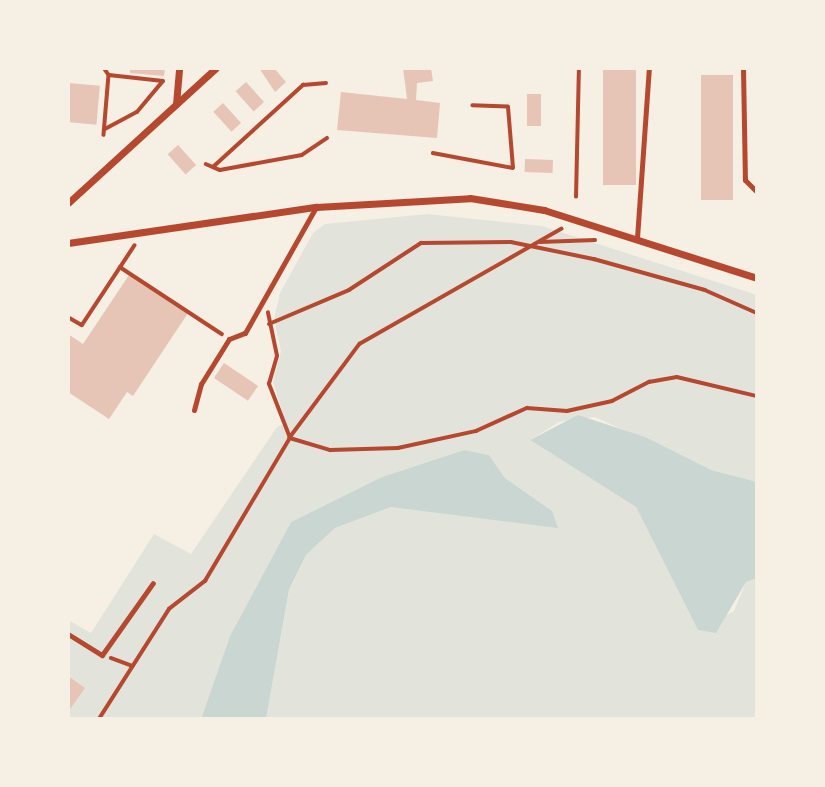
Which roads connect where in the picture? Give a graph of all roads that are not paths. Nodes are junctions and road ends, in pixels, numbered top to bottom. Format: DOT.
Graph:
graph roads {
  1 [pos="179,68"];
  2 [pos="216,68"];
  3 [pos="649,68"];
  4 [pos="743,68"];
  5 [pos="176,105"];
  6 [pos="757,192"];
  7 [pos="68,203"];
  8 [pos="316,207"];
  9 [pos="637,238"];
  10 [pos="68,243"];
  11 [pos="757,278"];
  12 [pos="194,410"];
  13 [pos="153,583"];
  14 [pos="68,634"];
  1 -- 5 [label="street"];
  2 -- 5 [label="street"];
  3 -- 9 [label="lane"];
  4 -- 6 [label="lane"];
  5 -- 7 [label="street"];
  8 -- 9 [label="street"];
  8 -- 10 [label="street"];
  8 -- 12 [label="lane"];
  9 -- 11 [label="street"];
  13 -- 14 [label="lane"];
}
